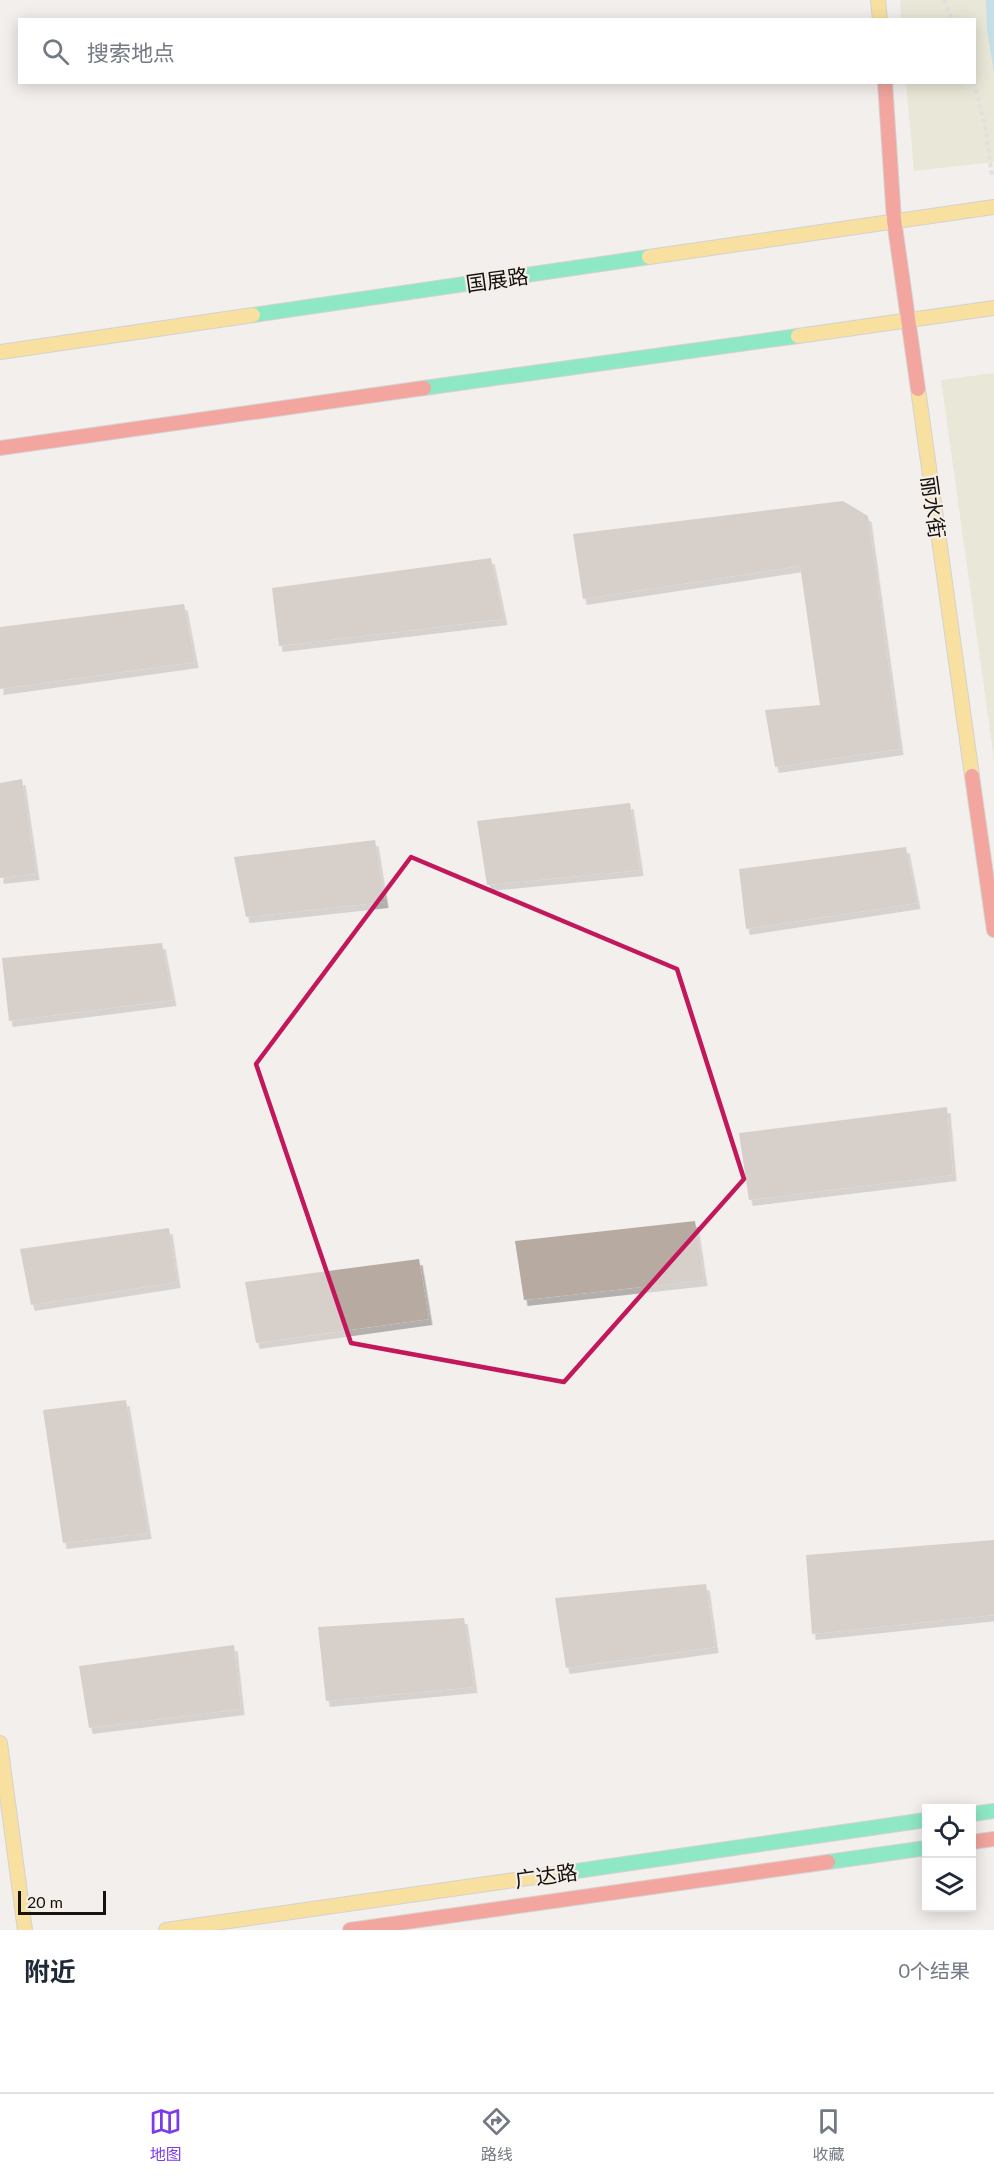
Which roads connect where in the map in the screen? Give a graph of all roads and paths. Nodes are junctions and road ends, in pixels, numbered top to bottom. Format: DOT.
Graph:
graph roads {
  1 [pos="878,0"];
  2 [pos="944,0"];
  3 [pos="880,18"];
  4 [pos="951,18"];
  5 [pos="885,84"];
  6 [pos="974,84"];
  7 [pos="992,177"];
  8 [pos="994,207"];
  9 [pos="991,308"];
  10 [pos="0,352"];
  11 [pos="0,448"];
  12 [pos="994,930"];
  13 [pos="0,1743"];
  14 [pos="994,1811"];
  15 [pos="976,1813"];
  16 [pos="922,1821"];
  17 [pos="994,1839"];
  18 [pos="976,1841"];
  19 [pos="922,1849"];
  20 [pos="25,1930"];
  21 [pos="166,1930"];
  22 [pos="350,1930"];
  1 -- 3 [label="main road"];
  2 -- 4 [label="path"];
  5 -- 12 [label="main road, 丽水街"];
  6 -- 7 [label="path"];
  8 -- 10 [label="main road, 国展路"];
  9 -- 11 [label="main road"];
  13 -- 20 [label="main road"];
  14 -- 15 [label="main road"];
  16 -- 21 [label="main road, 广达路"];
  17 -- 18 [label="main road"];
  19 -- 22 [label="main road, 广达路"];
}
